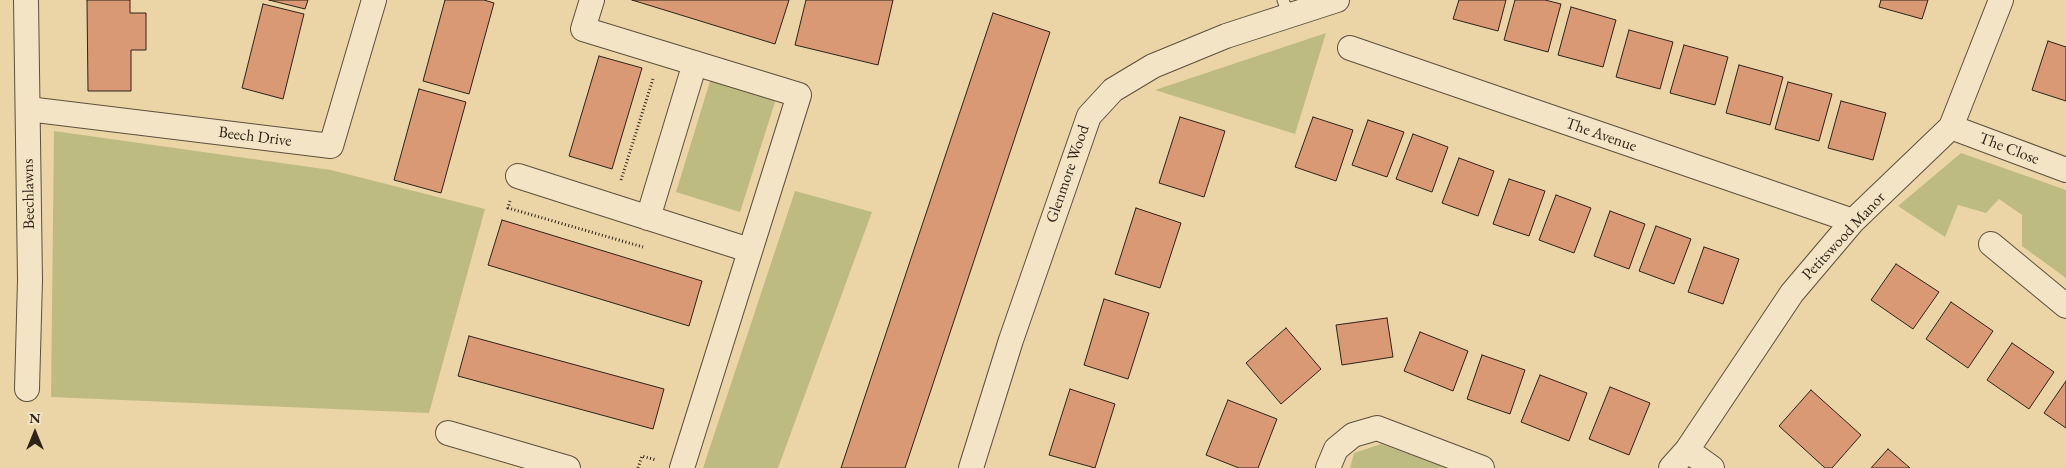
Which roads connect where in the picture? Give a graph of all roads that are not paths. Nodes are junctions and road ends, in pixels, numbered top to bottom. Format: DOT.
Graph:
graph roads {
  1 [pos="26,0"];
  2 [pos="374,0"];
  3 [pos="592,0"];
  4 [pos="1337,0"];
  5 [pos="2000,0"];
  6 [pos="1286,8"];
  7 [pos="1350,48"];
  8 [pos="695,63"];
  9 [pos="28,109"];
  10 [pos="1951,128"];
  11 [pos="2066,170"];
  12 [pos="518,176"];
  13 [pos="648,218"];
  14 [pos="1853,221"];
  15 [pos="1991,244"];
  16 [pos="749,250"];
  17 [pos="2066,306"];
  18 [pos="27,389"];
  19 [pos="448,433"];
  20 [pos="1687,450"];
  21 [pos="568,468"];
  22 [pos="682,468"];
  23 [pos="972,468"];
  24 [pos="1328,468"];
  25 [pos="1482,468"];
  26 [pos="1671,468"];
  27 [pos="1712,468"];
  1 -- 9 [label="street, Beechlawns"];
  2 -- 9 [label="street, Beech Drive"];
  3 -- 8 [label="street"];
  4 -- 6 [label="street, Glenmore Wood"];
  5 -- 10 [label="street, Petitswood Manor"];
  6 -- 23 [label="street, Glenmore Wood"];
  7 -- 14 [label="street, The Avenue"];
  8 -- 13 [label="street"];
  8 -- 16 [label="street"];
  9 -- 18 [label="street, Beechlawns"];
  10 -- 11 [label="street, The Close"];
  10 -- 14 [label="street, Petitswood Manor"];
  12 -- 13 [label="street"];
  13 -- 16 [label="street"];
  14 -- 20 [label="street, Petitswood Manor"];
  15 -- 17 [label="street"];
  16 -- 22 [label="street"];
  19 -- 21 [label="street"];
  20 -- 26 [label="street, Petitswood Manor"];
  20 -- 27 [label="street"];
  24 -- 25 [label="street"];
}
